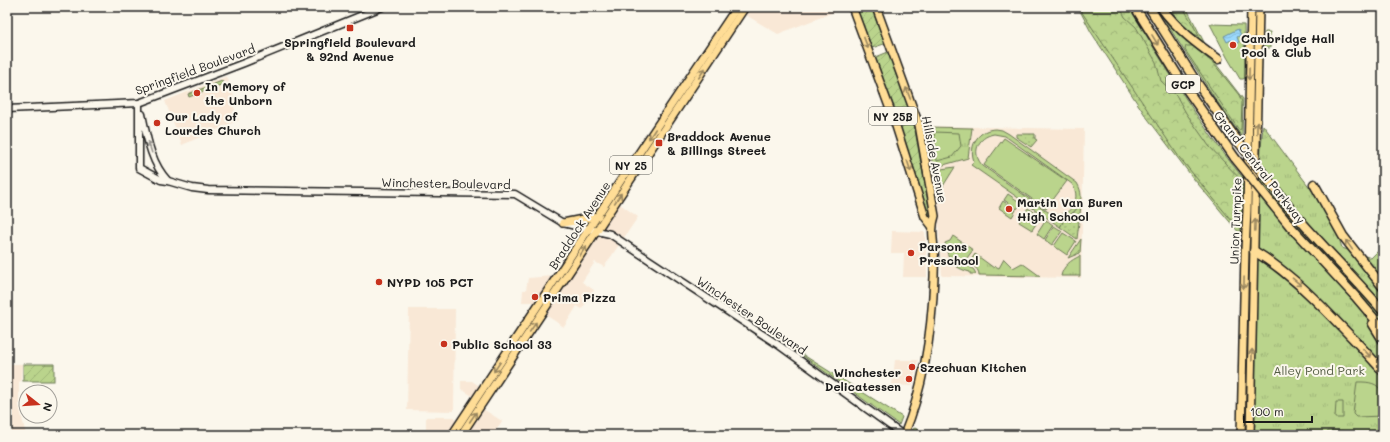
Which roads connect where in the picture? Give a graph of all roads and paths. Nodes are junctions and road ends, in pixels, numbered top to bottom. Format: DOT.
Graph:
graph roads {
  1 [pos="382,7"];
  2 [pos="737,7"];
  3 [pos="746,7"];
  4 [pos="852,7"];
  5 [pos="876,7"];
  6 [pos="1135,7"];
  7 [pos="1148,7"];
  8 [pos="1161,7"];
  9 [pos="1251,7"];
  10 [pos="1259,7"];
  11 [pos="1218,58"];
  12 [pos="673,101"];
  13 [pos="139,103"];
  14 [pos="680,106"];
  15 [pos="7,109"];
  16 [pos="168,181"];
  17 [pos="1314,184"];
  18 [pos="598,216"];
  19 [pos="563,223"];
  20 [pos="932,226"];
  21 [pos="593,230"];
  22 [pos="1254,251"];
  23 [pos="1346,270"];
  24 [pos="1383,287"];
  25 [pos="1383,303"];
  26 [pos="1383,311"];
  27 [pos="1374,322"];
  28 [pos="1383,329"];
  29 [pos="1383,340"];
  30 [pos="1383,371"];
  31 [pos="452,435"];
  32 [pos="461,435"];
  33 [pos="903,435"];
  34 [pos="1241,435"];
  35 [pos="1250,435"];
  1 -- 13 [label="main road, Springfield Boulevard"];
  2 -- 12 [label="main road, Braddock Avenue / NY 25"];
  14 -- 3 [label="main road, Braddock Avenue / NY 25, one-way"];
  4 -- 20 [label="main road, Hillside Avenue / NY 25B, one-way"];
  20 -- 5 [label="main road, Hillside Avenue / NY 25B, one-way"];
  6 -- 27 [label="highway, Grand Central Parkway / GCP, one-way, bridge"];
  7 -- 23 [label="highway, Grand Central Parkway / GCP, bridge"];
  8 -- 11 [label="highway"];
  9 -- 34 [label="main road, Union Turnpike, one-way"];
  22 -- 10 [label="main road, Union Turnpike, one-way"];
  12 -- 14 [label="main road"];
  12 -- 18 [label="main road, Braddock Avenue / NY 25, one-way"];
  13 -- 15 [label="main road, Springfield Boulevard"];
  16 -- 13 [label="main road, one-way"];
  13 -- 16 [label="main road, Winchester Boulevard"];
  21 -- 14 [label="main road, Braddock Avenue / NY 25, one-way"];
  16 -- 19 [label="main road, Winchester Boulevard"];
  24 -- 17 [label="highway, one-way"];
  18 -- 19 [label="main road"];
  18 -- 21 [label="main road, Braddock Avenue / NY 25"];
  19 -- 21 [label="main road, Winchester Boulevard"];
  20 -- 33 [label="main road, Hillside Avenue / NY 25B"];
  21 -- 31 [label="main road, Braddock Avenue / NY 25, one-way"];
  32 -- 21 [label="main road, Braddock Avenue / NY 25, one-way"];
  21 -- 33 [label="main road, Winchester Boulevard"];
  22 -- 30 [label="highway, one-way"];
  35 -- 22 [label="main road, Union Turnpike, one-way"];
  23 -- 25 [label="highway"];
  23 -- 26 [label="highway, Grand Central Parkway / GCP"];
  27 -- 28 [label="highway"];
  27 -- 29 [label="highway"];
}
